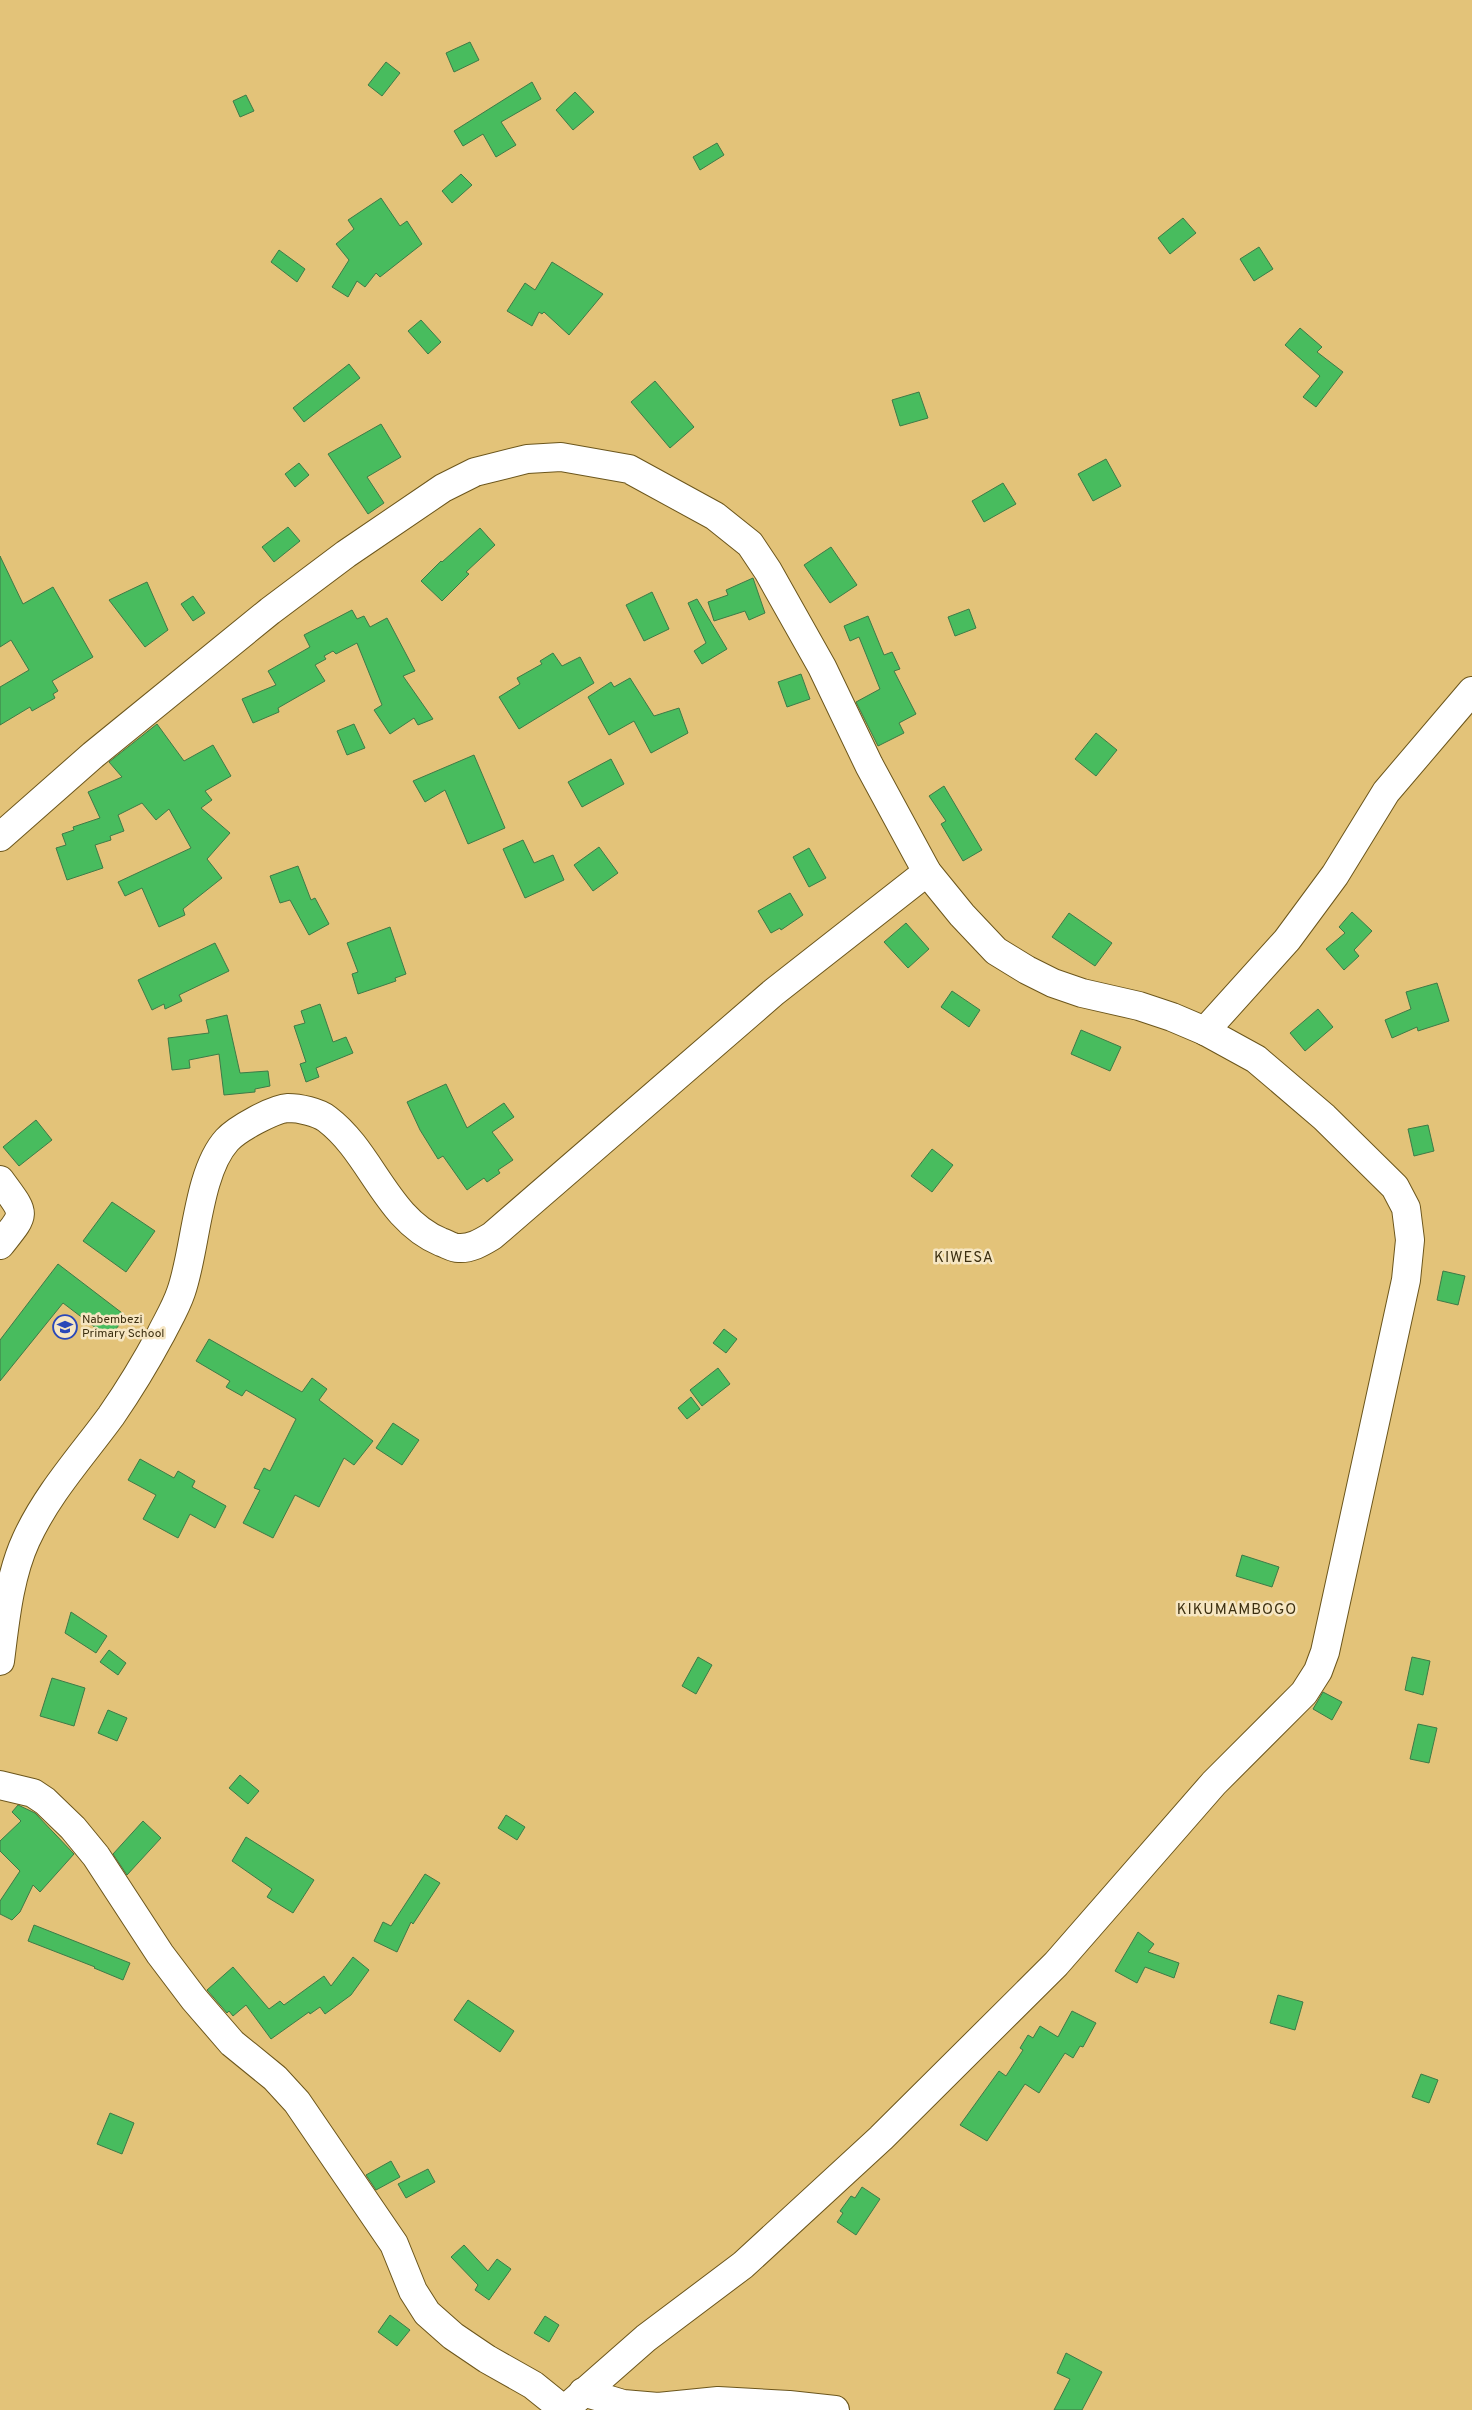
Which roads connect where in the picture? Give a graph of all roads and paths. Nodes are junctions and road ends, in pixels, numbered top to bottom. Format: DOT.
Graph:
graph roads {
  1 [pos="1472,691"];
  2 [pos="0,838"];
  3 [pos="928,872"];
  4 [pos="1205,1031"];
  5 [pos="0,1180"];
  6 [pos="0,1245"];
  7 [pos="0,1661"];
  8 [pos="0,1785"];
  9 [pos="570,2404"];
  10 [pos="835,2410"];
  1 -- 4 [label="street"];
  2 -- 3 [label="street"];
  3 -- 4 [label="street"];
  3 -- 7 [label="street"];
  4 -- 9 [label="street"];
  5 -- 6 [label="street"];
  8 -- 9 [label="street"];
  9 -- 10 [label="street"];
}
